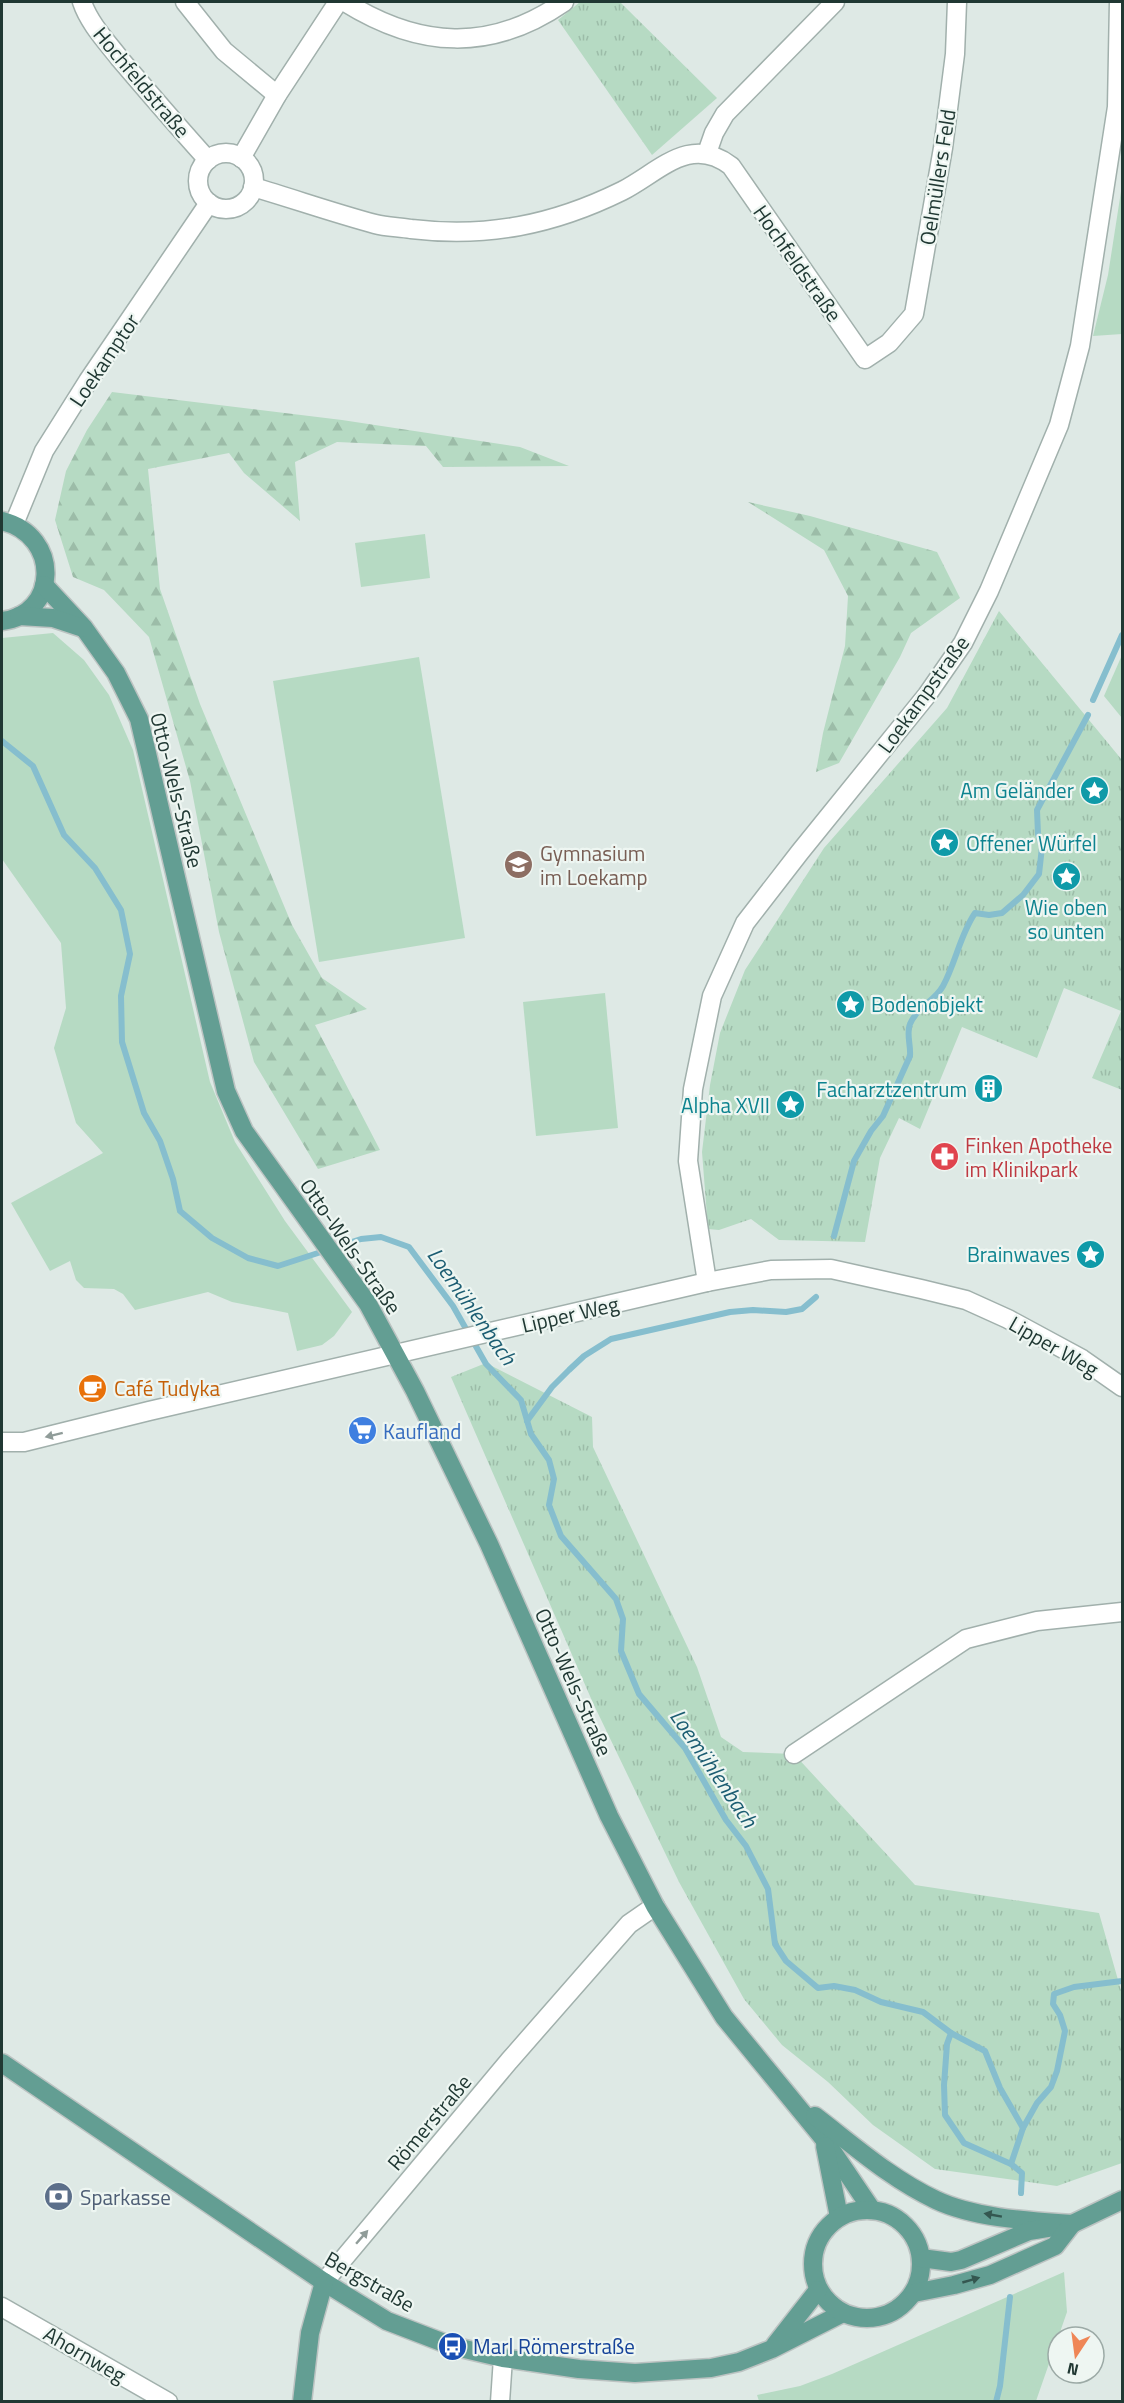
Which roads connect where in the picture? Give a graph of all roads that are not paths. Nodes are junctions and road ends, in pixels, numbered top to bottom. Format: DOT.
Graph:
graph roads {
  1 [pos="82,2"];
  2 [pos="185,2"];
  3 [pos="338,2"];
  4 [pos="345,2"];
  5 [pos="564,2"];
  6 [pos="835,2"];
  7 [pos="957,2"];
  8 [pos="1119,2"];
  9 [pos="277,95"];
  10 [pos="707,153"];
  11 [pos="241,158"];
  12 [pos="208,160"];
  13 [pos="253,187"];
  14 [pos="209,203"];
  15 [pos="889,343"];
  16 [pos="8,523"];
  17 [pos="44,585"];
  18 [pos="10,619"];
  19 [pos="84,628"];
  20 [pos="707,1282"];
  21 [pos="395,1355"];
  22 [pos="1122,1387"];
  23 [pos="2,1442"];
  24 [pos="1122,1612"];
  25 [pos="794,1754"];
  26 [pos="655,1906"];
  27 [pos="2,2062"];
  28 [pos="791,2098"];
  29 [pos="824,2139"];
  30 [pos="1122,2200"];
  31 [pos="872,2210"];
  32 [pos="839,2217"];
  33 [pos="1072,2224"];
  34 [pos="921,2258"];
  35 [pos="324,2282"];
  36 [pos="818,2290"];
  37 [pos="914,2292"];
  38 [pos="2,2307"];
  39 [pos="843,2313"];
  40 [pos="772,2349"];
  41 [pos="503,2358"];
  42 [pos="168,2402"];
  43 [pos="302,2402"];
  44 [pos="500,2402"];
  1 -- 12 [label="street, Hochfeldstraße"];
  2 -- 9 [label="street"];
  3 -- 9 [label="street"];
  4 -- 5 [label="street"];
  6 -- 10 [label="street"];
  7 -- 15 [label="street, Oelmüllers Feld"];
  8 -- 20 [label="street, Loekampstraße"];
  9 -- 11 [label="street"];
  10 -- 13 [label="street"];
  10 -- 15 [label="street, Hochfeldstraße"];
  11 -- 12 [label="street"];
  11 -- 13 [label="street"];
  12 -- 14 [label="street"];
  13 -- 14 [label="street"];
  14 -- 16 [label="street, Loekamptor"];
  16 -- 17 [label="main road"];
  17 -- 18 [label="main road"];
  17 -- 19 [label="main road, Otto-Wels-Straße"];
  18 -- 19 [label="main road"];
  19 -- 21 [label="main road, Otto-Wels-Straße"];
  20 -- 21 [label="street, Lipper Weg"];
  20 -- 22 [label="street, Lipper Weg"];
  21 -- 23 [label="street, Lipper Weg, one-way"];
  21 -- 26 [label="main road, Otto-Wels-Straße"];
  24 -- 25 [label="street"];
  26 -- 28 [label="main road, Otto-Wels-Straße"];
  35 -- 26 [label="street, Römerstraße, one-way"];
  27 -- 35 [label="main road, Bergstraße"];
  28 -- 29 [label="main road, Otto-Wels-Straße"];
  33 -- 28 [label="main road, one-way"];
  29 -- 31 [label="main road, Otto-Wels-Straße"];
  29 -- 32 [label="main road, Otto-Wels-Straße"];
  30 -- 33 [label="main road"];
  31 -- 32 [label="main road"];
  31 -- 34 [label="main road"];
  32 -- 36 [label="main road"];
  33 -- 34 [label="main road"];
  37 -- 33 [label="main road, one-way"];
  34 -- 37 [label="main road"];
  35 -- 41 [label="main road, Bergstraße"];
  35 -- 43 [label="main road, Römerstraße"];
  36 -- 39 [label="main road"];
  36 -- 40 [label="main road"];
  37 -- 39 [label="main road"];
  38 -- 42 [label="street, Ahornweg"];
  39 -- 40 [label="main road, Bergstraße"];
  40 -- 41 [label="main road, Bergstraße"];
  41 -- 44 [label="street"];
}
